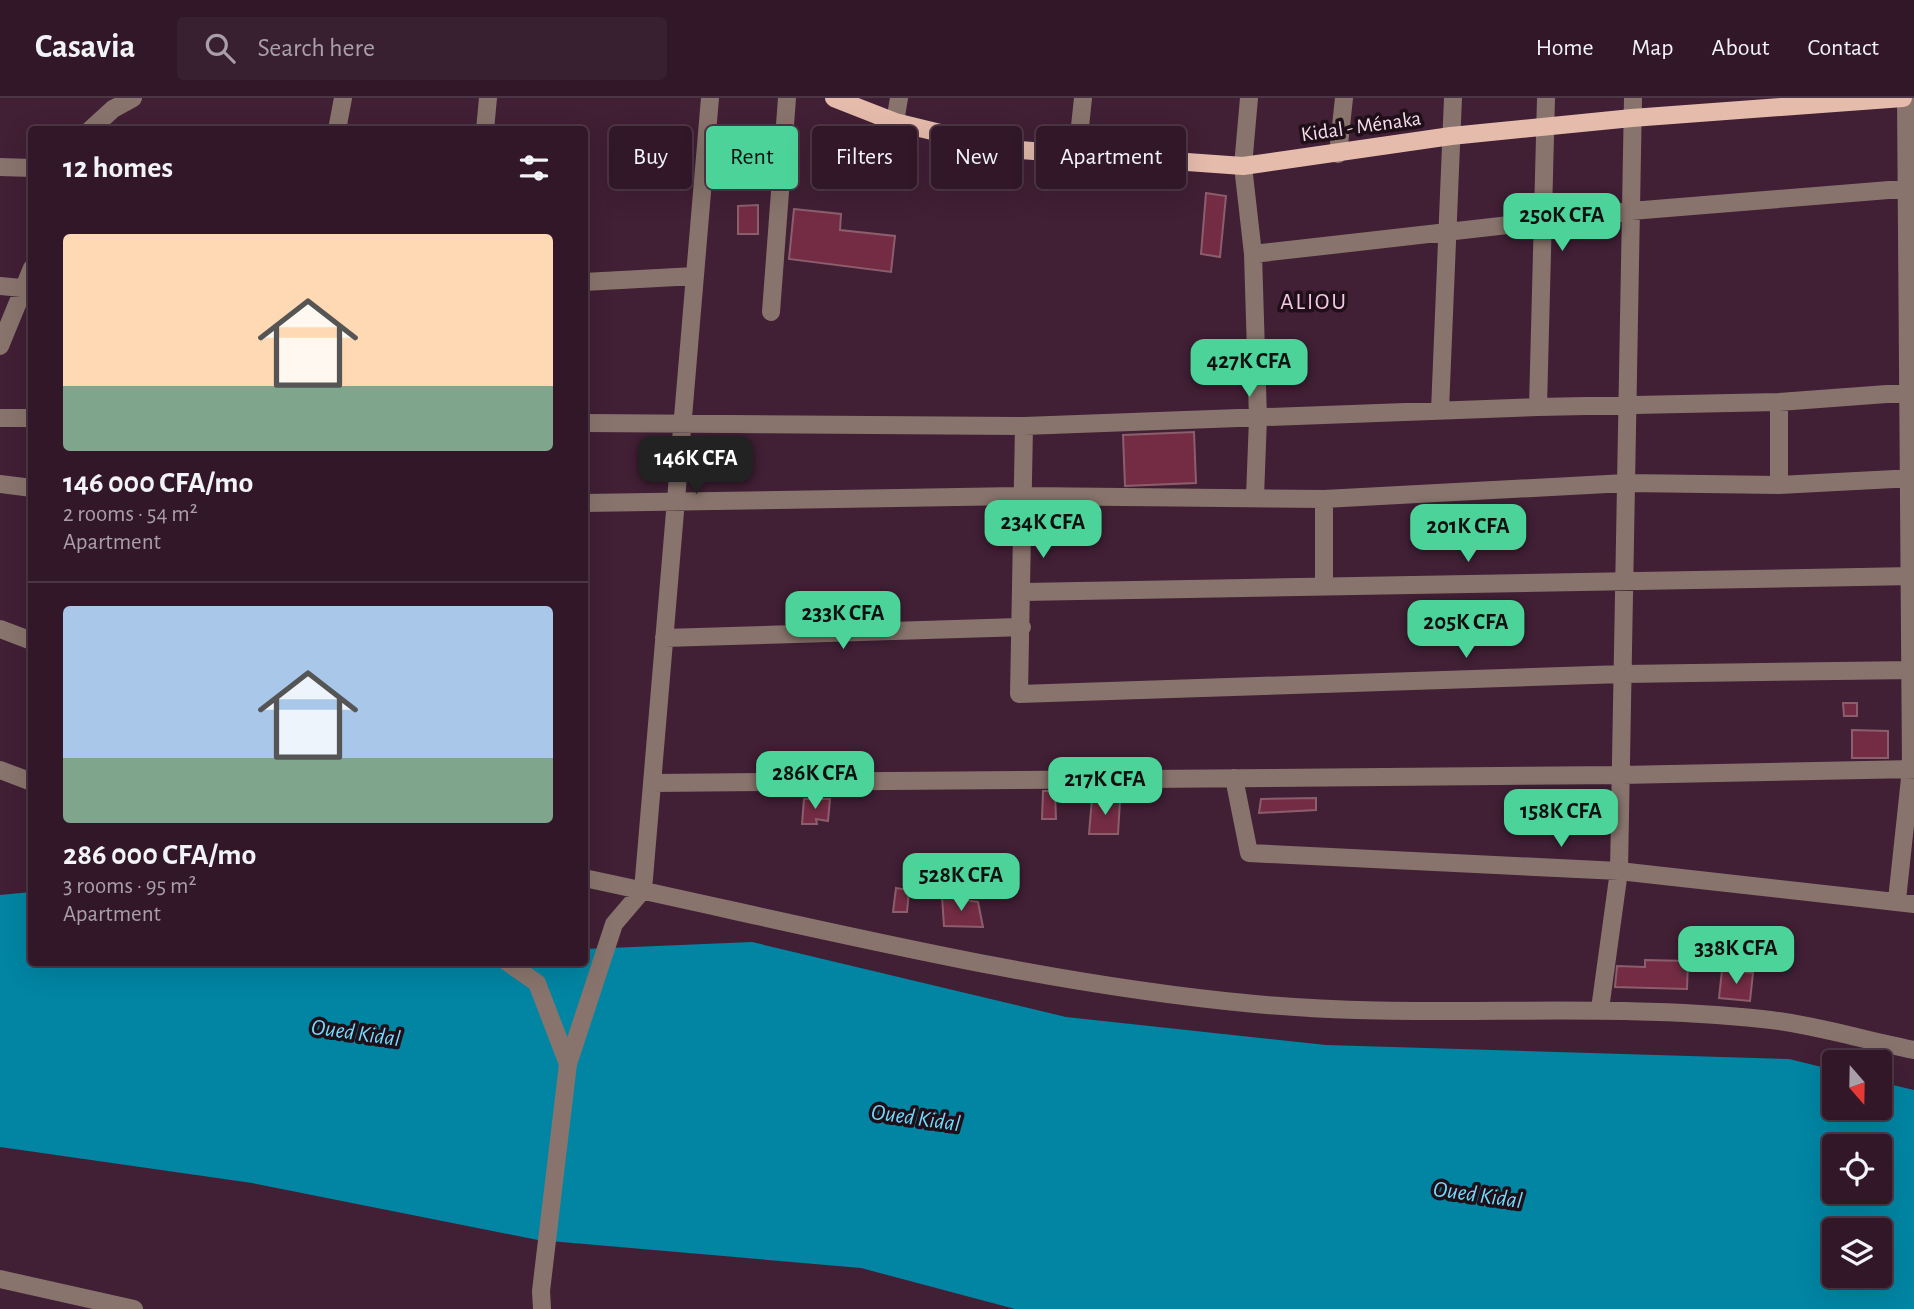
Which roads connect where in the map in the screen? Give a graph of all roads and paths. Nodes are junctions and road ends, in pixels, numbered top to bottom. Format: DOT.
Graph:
graph roads {
  1 [pos="133,98"];
  2 [pos="343,98"];
  3 [pos="488,98"];
  4 [pos="710,98"];
  5 [pos="787,98"];
  6 [pos="834,98"];
  7 [pos="899,98"];
  8 [pos="1083,98"];
  9 [pos="1249,98"];
  10 [pos="1343,98"];
  11 [pos="1453,98"];
  12 [pos="1546,98"];
  13 [pos="1633,98"];
  14 [pos="1904,98"];
  15 [pos="1632,118"];
  16 [pos="895,122"];
  17 [pos="94,126"];
  18 [pos="338,126"];
  19 [pos="485,126"];
  20 [pos="1080,126"];
  21 [pos="1546,127"];
  22 [pos="1451,136"];
  23 [pos="1036,152"];
  24 [pos="1338,153"];
  25 [pos="1186,162"];
  26 [pos="1243,166"];
  27 [pos="0,167"];
  28 [pos="28,168"];
  29 [pos="1910,188"];
  30 [pos="1631,211"];
  31 [pos="1544,219"];
  32 [pos="1446,230"];
  33 [pos="1253,254"];
  34 [pos="695,276"];
  35 [pos="588,282"];
  36 [pos="0,286"];
  37 [pos="28,288"];
  38 [pos="28,290"];
  39 [pos="771,312"];
  40 [pos="0,346"];
  41 [pos="1911,392"];
  42 [pos="1779,402"];
  43 [pos="1626,405"];
  44 [pos="1538,407"];
  45 [pos="1440,410"];
  46 [pos="0,418"];
  47 [pos="28,418"];
  48 [pos="1258,418"];
  49 [pos="588,423"];
  50 [pos="683,423"];
  51 [pos="1024,426"];
  52 [pos="1911,478"];
  53 [pos="1626,483"];
  54 [pos="0,484"];
  55 [pos="1779,485"];
  56 [pos="28,488"];
  57 [pos="1025,496"];
  58 [pos="1255,497"];
  59 [pos="1324,499"];
  60 [pos="588,503"];
  61 [pos="676,503"];
  62 [pos="1912,576"];
  63 [pos="1624,582"];
  64 [pos="1324,585"];
  65 [pos="1023,592"];
  66 [pos="1021,627"];
  67 [pos="0,629"];
  68 [pos="664,638"];
  69 [pos="28,640"];
  70 [pos="1912,670"];
  71 [pos="1623,674"];
  72 [pos="1912,769"];
  73 [pos="0,770"];
  74 [pos="1621,775"];
  75 [pos="1234,778"];
  76 [pos="28,780"];
  77 [pos="652,783"];
  78 [pos="1619,871"];
  79 [pos="588,879"];
  80 [pos="643,891"];
  81 [pos="1905,902"];
  82 [pos="512,966"];
  83 [pos="1600,1009"];
  84 [pos="1914,1050"];
  85 [pos="568,1063"];
  86 [pos="0,1279"];
  87 [pos="134,1309"];
  88 [pos="542,1309"];
  1 -- 17 [label="street"];
  2 -- 18 [label="street"];
  3 -- 19 [label="street"];
  4 -- 34 [label="street"];
  5 -- 39 [label="street"];
  6 -- 16 [label="main road, Kidal - Ménaka"];
  7 -- 16 [label="street"];
  8 -- 20 [label="street"];
  9 -- 26 [label="street"];
  10 -- 24 [label="street"];
  11 -- 22 [label="street"];
  12 -- 21 [label="street"];
  13 -- 15 [label="street"];
  14 -- 15 [label="main road, Kidal - Ménaka"];
  14 -- 29 [label="street"];
  15 -- 21 [label="main road, Kidal - Ménaka"];
  15 -- 30 [label="street"];
  16 -- 23 [label="main road, Kidal - Ménaka"];
  21 -- 22 [label="main road, Kidal - Ménaka"];
  21 -- 31 [label="street"];
  22 -- 24 [label="main road, Kidal - Ménaka"];
  22 -- 32 [label="street"];
  24 -- 26 [label="main road, Kidal - Ménaka"];
  25 -- 26 [label="main road, Kidal - Ménaka"];
  26 -- 33 [label="street"];
  27 -- 28 [label="street"];
  29 -- 30 [label="street"];
  29 -- 41 [label="street"];
  30 -- 31 [label="street"];
  30 -- 43 [label="street"];
  31 -- 32 [label="street"];
  31 -- 44 [label="street"];
  32 -- 33 [label="street"];
  32 -- 45 [label="street"];
  33 -- 48 [label="street"];
  34 -- 35 [label="street"];
  34 -- 50 [label="street"];
  36 -- 37 [label="street"];
  38 -- 40 [label="street"];
  41 -- 42 [label="street"];
  41 -- 52 [label="street"];
  42 -- 43 [label="street"];
  42 -- 55 [label="street"];
  43 -- 44 [label="street"];
  43 -- 53 [label="street"];
  44 -- 45 [label="street"];
  45 -- 48 [label="street"];
  46 -- 47 [label="street"];
  48 -- 51 [label="street"];
  48 -- 58 [label="street"];
  49 -- 50 [label="street"];
  50 -- 51 [label="street"];
  50 -- 61 [label="street"];
  51 -- 57 [label="street"];
  52 -- 55 [label="street"];
  52 -- 62 [label="street"];
  53 -- 55 [label="street"];
  53 -- 59 [label="street"];
  53 -- 63 [label="street"];
  54 -- 56 [label="street"];
  57 -- 58 [label="street"];
  57 -- 61 [label="street"];
  57 -- 65 [label="street"];
  58 -- 59 [label="street"];
  59 -- 64 [label="street"];
  60 -- 61 [label="street"];
  61 -- 68 [label="street"];
  62 -- 63 [label="street"];
  62 -- 70 [label="street"];
  63 -- 64 [label="street"];
  63 -- 71 [label="street"];
  64 -- 65 [label="street"];
  65 -- 66 [label="street"];
  66 -- 68 [label="street"];
  66 -- 71 [label="street"];
  67 -- 69 [label="street"];
  68 -- 77 [label="street"];
  70 -- 71 [label="street"];
  70 -- 72 [label="street"];
  71 -- 74 [label="street"];
  72 -- 74 [label="street"];
  72 -- 81 [label="street"];
  73 -- 76 [label="street"];
  74 -- 75 [label="street"];
  74 -- 78 [label="street"];
  75 -- 77 [label="street"];
  75 -- 78 [label="street"];
  77 -- 80 [label="street"];
  78 -- 81 [label="street"];
  78 -- 83 [label="street"];
  79 -- 80 [label="street"];
  80 -- 83 [label="street"];
  80 -- 85 [label="street"];
  82 -- 85 [label="street"];
  83 -- 84 [label="street"];
  85 -- 88 [label="street"];
  86 -- 87 [label="street"];
}
